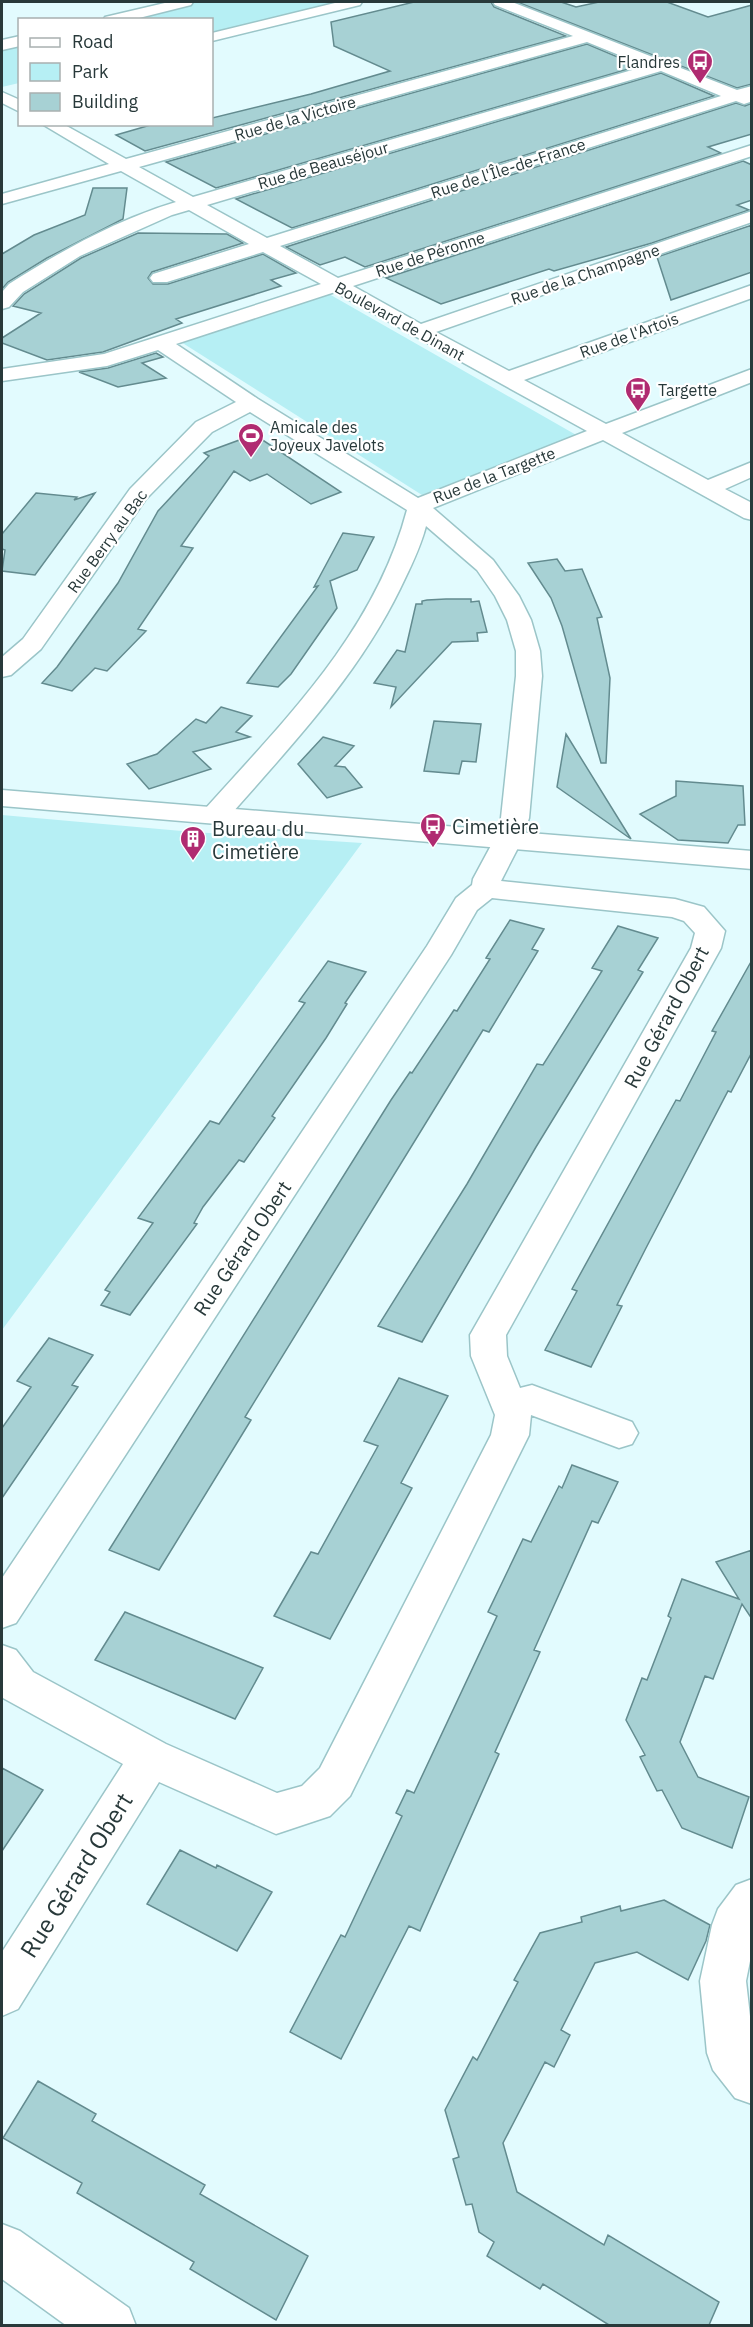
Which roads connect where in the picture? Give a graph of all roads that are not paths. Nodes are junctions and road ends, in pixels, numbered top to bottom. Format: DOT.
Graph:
graph roads {
  1 [pos="186,2"];
  2 [pos="355,2"];
  3 [pos="500,2"];
  4 [pos="118,18"];
  5 [pos="213,37"];
  6 [pos="588,37"];
  7 [pos="18,41"];
  8 [pos="2,45"];
  9 [pos="662,66"];
  10 [pos="18,85"];
  11 [pos="2,89"];
  12 [pos="747,96"];
  13 [pos="2,97"];
  14 [pos="18,106"];
  15 [pos="54,126"];
  16 [pos="752,150"];
  17 [pos="124,166"];
  18 [pos="2,199"];
  19 [pos="191,204"];
  20 [pos="752,216"];
  21 [pos="265,245"];
  22 [pos="160,278"];
  23 [pos="336,285"];
  24 [pos="752,291"];
  25 [pos="2,303"];
  26 [pos="419,331"];
  27 [pos="160,342"];
  28 [pos="2,375"];
  29 [pos="752,375"];
  30 [pos="507,379"];
  31 [pos="251,403"];
  32 [pos="604,433"];
  33 [pos="752,469"];
  34 [pos="708,488"];
  35 [pos="419,508"];
  36 [pos="752,513"];
  37 [pos="2,670"];
  38 [pos="2,798"];
  39 [pos="215,815"];
  40 [pos="508,840"];
  41 [pos="752,860"];
  42 [pos="486,888"];
  43 [pos="509,1405"];
  44 [pos="619,1433"];
  45 [pos="2,1611"];
  46 [pos="2,1663"];
  47 [pos="151,1758"];
  48 [pos="752,1900"];
  49 [pos="2,1993"];
  50 [pos="752,2081"];
  51 [pos="2,2249"];
  52 [pos="111,2325"];
  1 -- 4 [label="street"];
  2 -- 5 [label="street"];
  3 -- 6 [label="street"];
  6 -- 9 [label="street"];
  6 -- 17 [label="street, Rue de la Victoire"];
  7 -- 8 [label="street"];
  9 -- 12 [label="street"];
  9 -- 19 [label="street, Rue de Beauséjour"];
  10 -- 11 [label="street"];
  12 -- 21 [label="street, Rue de l'Île-de-France"];
  13 -- 14 [label="street"];
  15 -- 17 [label="street, Boulevard de Dinant"];
  16 -- 23 [label="street, Rue de Péronne"];
  17 -- 18 [label="street, Rue de la Victoire"];
  17 -- 19 [label="street, Boulevard de Dinant"];
  19 -- 21 [label="street, Boulevard de Dinant"];
  19 -- 25 [label="street, Rue de Beauséjour"];
  20 -- 26 [label="street, Rue de la Champagne"];
  21 -- 22 [label="street, Rue de l'Île-de-France"];
  21 -- 23 [label="street, Boulevard de Dinant"];
  23 -- 26 [label="street, Boulevard de Dinant"];
  23 -- 27 [label="street, Rue de Péronne"];
  24 -- 30 [label="street, Rue de l'Artois"];
  26 -- 30 [label="street, Boulevard de Dinant"];
  27 -- 28 [label="street, Rue de Péronne"];
  27 -- 31 [label="street, Rue Gérard Obert"];
  29 -- 32 [label="street, Rue de la Targette"];
  30 -- 32 [label="street, Boulevard de Dinant"];
  31 -- 35 [label="street, Rue Gérard Obert"];
  31 -- 37 [label="street, Rue Berry au Bac"];
  32 -- 34 [label="street, Boulevard de Dinant"];
  32 -- 35 [label="street, Rue de la Targette"];
  33 -- 34 [label="street"];
  34 -- 36 [label="street, Boulevard de Dinant"];
  35 -- 39 [label="street, Rue de la Targette"];
  35 -- 40 [label="street, Rue Gérard Obert"];
  38 -- 39 [label="street"];
  39 -- 40 [label="street"];
  40 -- 41 [label="street"];
  40 -- 42 [label="street, Rue Gérard Obert"];
  42 -- 43 [label="street, Rue Gérard Obert"];
  42 -- 45 [label="street, Rue Gérard Obert"];
  43 -- 44 [label="street"];
  43 -- 47 [label="street, Rue Gérard Obert"];
  46 -- 47 [label="street, Rue Gérard Obert"];
  47 -- 49 [label="street, Rue Gérard Obert"];
  48 -- 50 [label="street"];
  51 -- 52 [label="street"];
}
